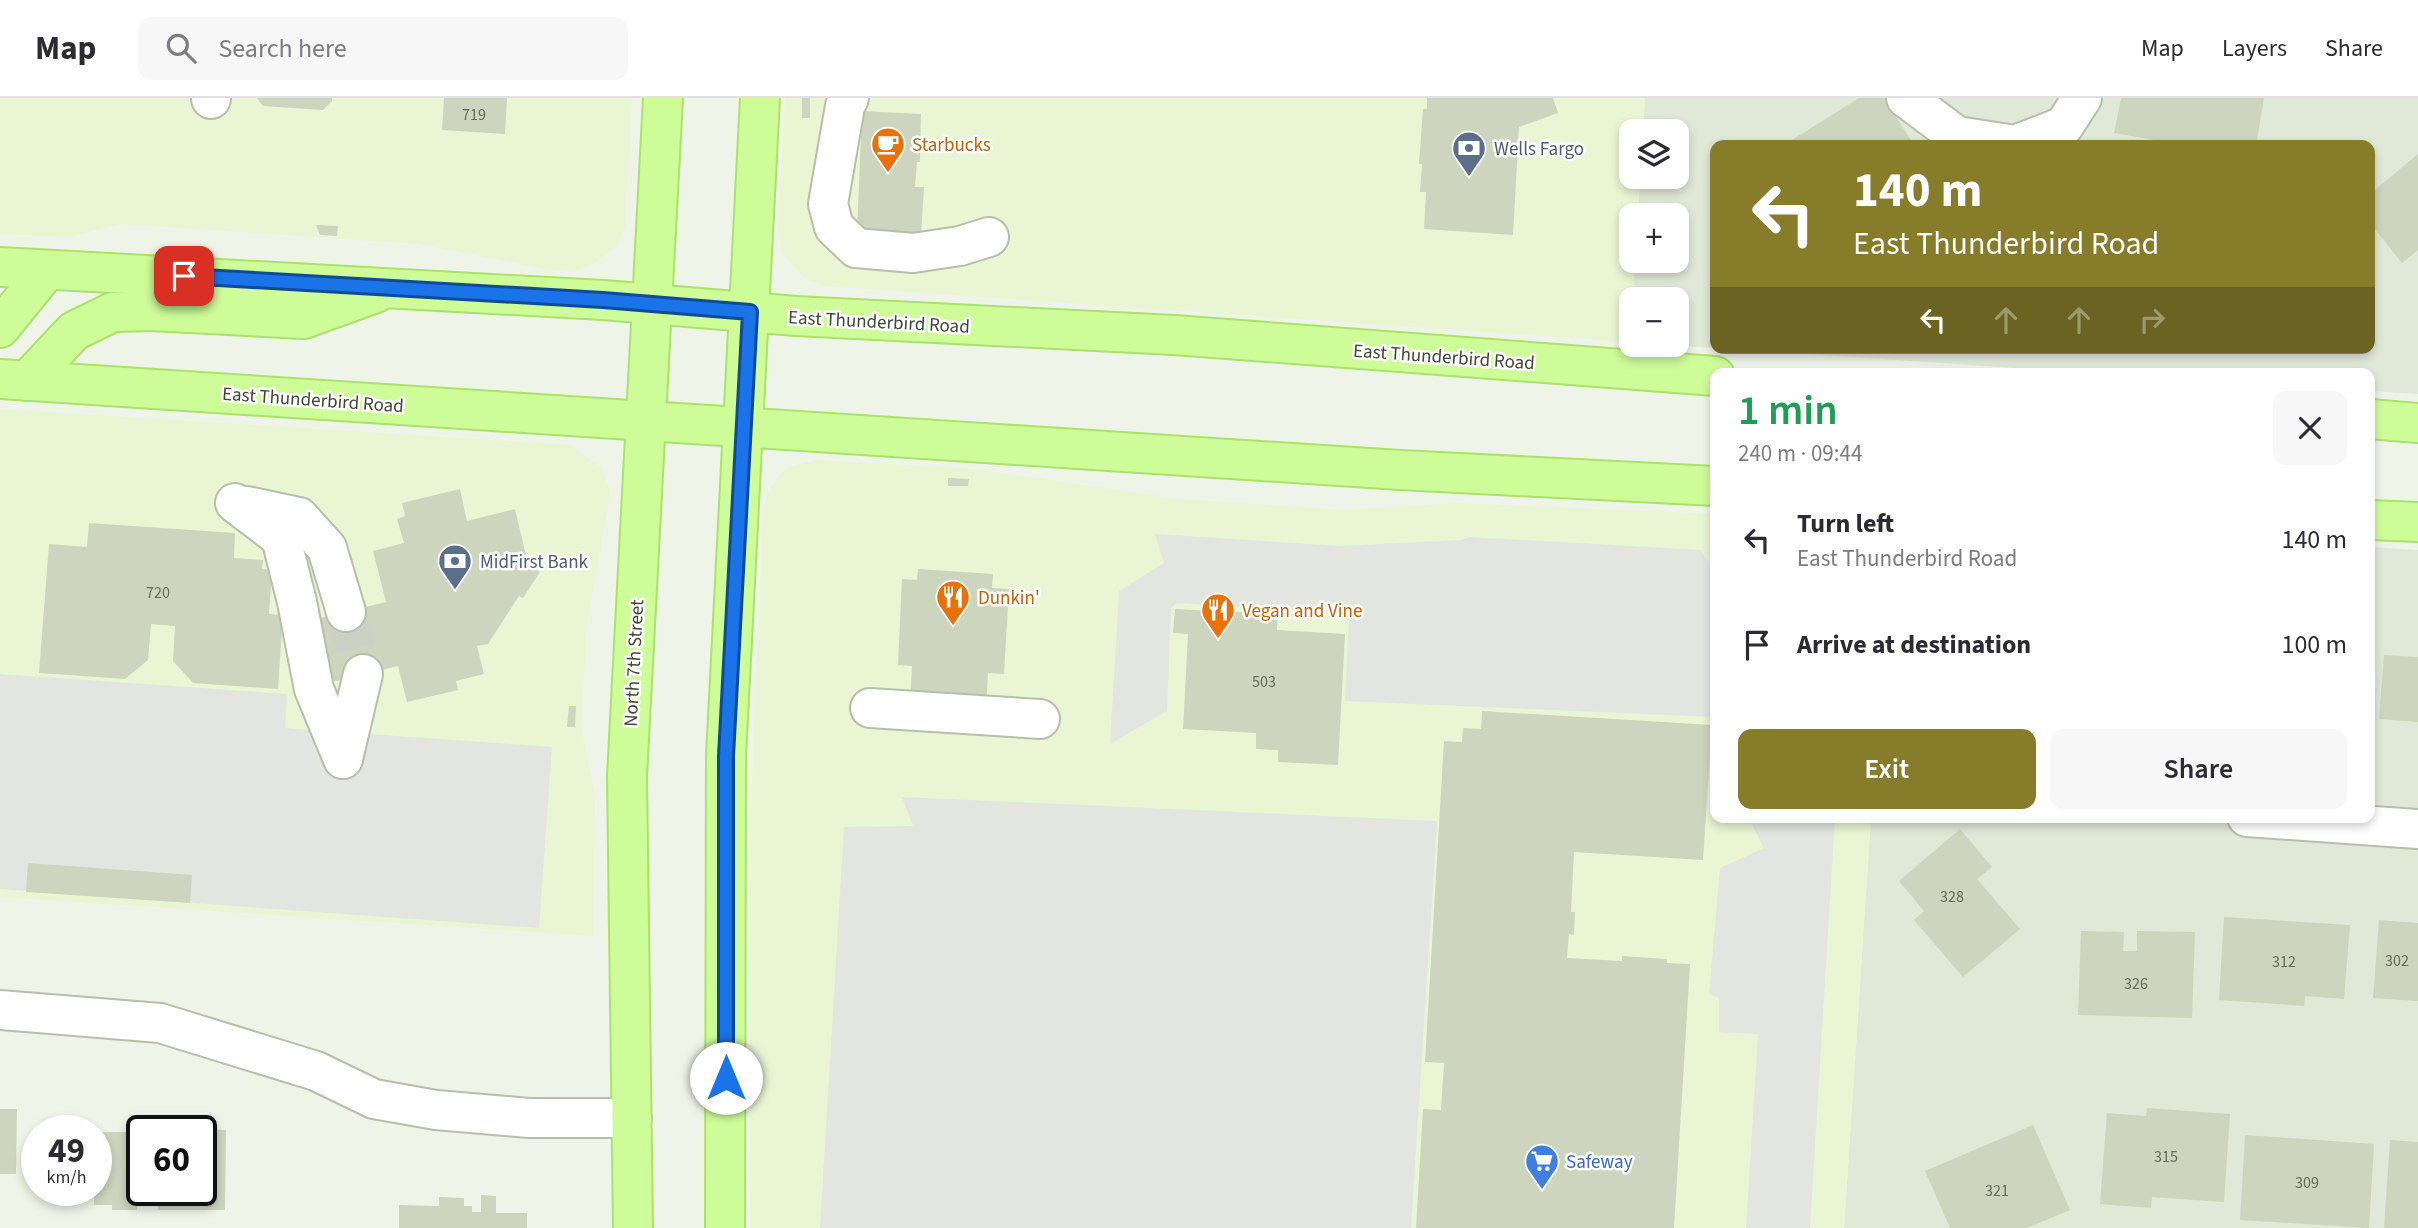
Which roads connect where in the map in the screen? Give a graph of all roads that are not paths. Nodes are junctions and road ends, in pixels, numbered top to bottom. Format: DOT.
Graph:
graph roads {
  1 [pos="663,98"];
  2 [pos="760,98"];
  3 [pos="849,98"];
  4 [pos="1906,98"];
  5 [pos="2081,98"];
  6 [pos="1983,140"];
  7 [pos="2028,140"];
  8 [pos="989,237"];
  9 [pos="0,267"];
  10 [pos="47,270"];
  11 [pos="391,287"];
  12 [pos="652,304"];
  13 [pos="750,312"];
  14 [pos="0,328"];
  15 [pos="1710,376"];
  16 [pos="14,380"];
  17 [pos="2375,419"];
  18 [pos="647,420"];
  19 [pos="2418,423"];
  20 [pos="744,426"];
  21 [pos="1710,486"];
  22 [pos="2375,520"];
  23 [pos="2418,522"];
  24 [pos="345,612"];
  25 [pos="363,674"];
  26 [pos="870,708"];
  27 [pos="1040,719"];
  28 [pos="2332,823"];
  29 [pos="2418,829"];
  30 [pos="0,1010"];
  31 [pos="632,1118"];
  32 [pos="633,1228"];
  33 [pos="725,1228"];
  1 -- 12 [label="main road, North 7th Street"];
  2 -- 13 [label="main road"];
  3 -- 8 [label="street"];
  4 -- 6 [label="street"];
  5 -- 7 [label="street"];
  9 -- 10 [label="main road, East Thunderbird Road"];
  10 -- 11 [label="main road, East Thunderbird Road"];
  10 -- 14 [label="main road"];
  11 -- 12 [label="main road, East Thunderbird Road"];
  11 -- 16 [label="main road"];
  12 -- 13 [label="main road, East Thunderbird Road"];
  12 -- 18 [label="main road, North 7th Street"];
  13 -- 15 [label="main road, East Thunderbird Road"];
  13 -- 20 [label="main road"];
  16 -- 18 [label="main road, East Thunderbird Road"];
  17 -- 19 [label="main road"];
  18 -- 20 [label="main road, East Thunderbird Road"];
  18 -- 31 [label="main road, North 7th Street"];
  20 -- 21 [label="main road, East Thunderbird Road"];
  20 -- 33 [label="main road"];
  22 -- 23 [label="main road"];
  24 -- 25 [label="street"];
  26 -- 27 [label="street"];
  28 -- 29 [label="street"];
  30 -- 31 [label="street"];
  31 -- 32 [label="main road, North 7th Street"];
}
